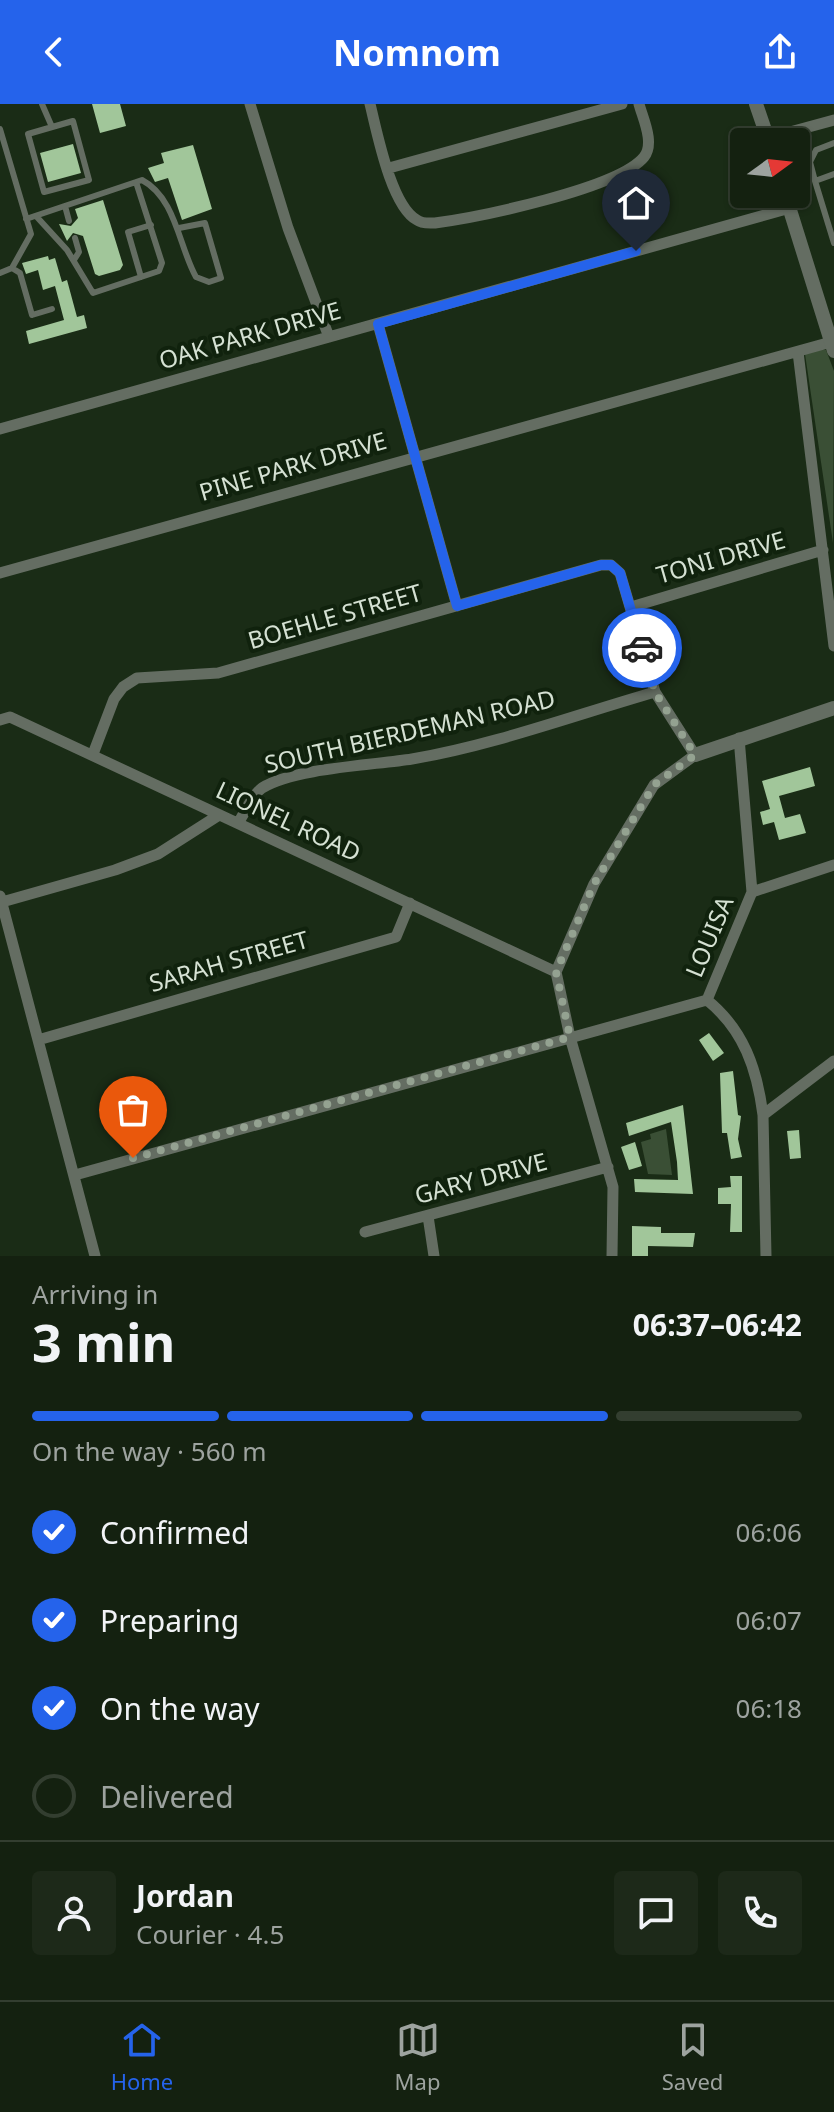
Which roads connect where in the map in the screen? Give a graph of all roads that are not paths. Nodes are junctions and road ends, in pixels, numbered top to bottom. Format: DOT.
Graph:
graph roads {
  1 [pos="42,104"];
  2 [pos="250,104"];
  3 [pos="370,104"];
  4 [pos="622,104"];
  5 [pos="639,104"];
  6 [pos="756,104"];
  7 [pos="834,120"];
  8 [pos="52,127"];
  9 [pos="764,128"];
  10 [pos="808,128"];
  11 [pos="0,129"];
  12 [pos="834,143"];
  13 [pos="389,168"];
  14 [pos="834,174"];
  15 [pos="815,181"];
  16 [pos="136,182"];
  17 [pos="65,206"];
  18 [pos="765,208"];
  19 [pos="790,208"];
  20 [pos="36,216"];
  21 [pos="26,219"];
  22 [pos="69,221"];
  23 [pos="151,225"];
  24 [pos="179,228"];
  25 [pos="75,238"];
  26 [pos="834,243"];
  27 [pos="74,260"];
  28 [pos="12,268"];
  29 [pos="0,273"];
  30 [pos="141,277"];
  31 [pos="52,309"];
  32 [pos="378,324"];
  33 [pos="329,337"];
  34 [pos="832,346"];
  35 [pos="798,352"];
  36 [pos="0,429"];
  37 [pos="413,456"];
  38 [pos="823,550"];
  39 [pos="0,573"];
  40 [pos="457,606"];
  41 [pos="631,607"];
  42 [pos="834,646"];
  43 [pos="655,692"];
  44 [pos="834,708"];
  45 [pos="0,720"];
  46 [pos="739,738"];
  47 [pos="93,754"];
  48 [pos="695,755"];
  49 [pos="219,815"];
  50 [pos="238,823"];
  51 [pos="834,865"];
  52 [pos="752,892"];
  53 [pos="1,899"];
  54 [pos="410,903"];
  55 [pos="556,972"];
  56 [pos="707,1000"];
  57 [pos="570,1037"];
  58 [pos="38,1040"];
  59 [pos="834,1061"];
  60 [pos="763,1115"];
  61 [pos="608,1167"];
  62 [pos="75,1175"];
  63 [pos="428,1216"];
  64 [pos="365,1232"];
  65 [pos="95,1256"];
  66 [pos="434,1256"];
  67 [pos="612,1256"];
  68 [pos="766,1256"];
  1 -- 8 [label="lane"];
  2 -- 33 [label="street"];
  3 -- 13 [label="street"];
  4 -- 13 [label="street"];
  5 -- 13 [label="street"];
  6 -- 9 [label="street"];
  7 -- 10 [label="street"];
  8 -- 8 [label="lane"];
  11 -- 21 [label="lane"];
  12 -- 15 [label="lane"];
  14 -- 15 [label="lane"];
  15 -- 26 [label="lane"];
  16 -- 17 [label="lane"];
  16 -- 23 [label="lane"];
  16 -- 24 [label="lane"];
  17 -- 20 [label="lane"];
  17 -- 22 [label="lane"];
  18 -- 32 [label="street, OAK PARK DRIVE"];
  19 -- 34 [label="street"];
  20 -- 21 [label="lane"];
  20 -- 27 [label="lane"];
  21 -- 28 [label="lane"];
  23 -- 30 [label="lane"];
  23 -- 30 [label="lane"];
  24 -- 24 [label="lane"];
  25 -- 27 [label="lane"];
  27 -- 30 [label="lane"];
  28 -- 29 [label="lane"];
  28 -- 31 [label="lane"];
  32 -- 33 [label="street, OAK PARK DRIVE"];
  32 -- 37 [label="street"];
  33 -- 36 [label="street, OAK PARK DRIVE"];
  34 -- 35 [label="street, PINE PARK DRIVE"];
  35 -- 37 [label="street, PINE PARK DRIVE"];
  35 -- 38 [label="street"];
  37 -- 39 [label="street, PINE PARK DRIVE"];
  37 -- 40 [label="street"];
  38 -- 41 [label="street, TONI DRIVE"];
  38 -- 42 [label="street"];
  40 -- 41 [label="street, BOEHLE STREET"];
  40 -- 47 [label="street, BOEHLE STREET"];
  41 -- 43 [label="street, BOEHLE STREET"];
  43 -- 48 [label="street, BOEHLE STREET"];
  43 -- 50 [label="street, SOUTH BIERDEMAN ROAD"];
  44 -- 46 [label="street"];
  45 -- 47 [label="street, LIONEL ROAD"];
  46 -- 48 [label="street"];
  46 -- 52 [label="street"];
  47 -- 49 [label="street, LIONEL ROAD"];
  48 -- 55 [label="street"];
  49 -- 50 [label="street, LIONEL ROAD"];
  49 -- 53 [label="street"];
  50 -- 54 [label="street, LIONEL ROAD"];
  51 -- 52 [label="street, LOUISA"];
  52 -- 56 [label="street, LOUISA"];
  53 -- 58 [label="street"];
  54 -- 55 [label="street, LIONEL ROAD"];
  54 -- 58 [label="street, SARAH STREET"];
  55 -- 57 [label="street"];
  56 -- 57 [label="street"];
  56 -- 60 [label="street, LOUISA"];
  57 -- 61 [label="street"];
  57 -- 62 [label="street"];
  58 -- 62 [label="street"];
  59 -- 60 [label="street"];
  60 -- 68 [label="street, LOUISA"];
  61 -- 63 [label="street, GARY DRIVE"];
  61 -- 67 [label="street"];
  62 -- 65 [label="street"];
  63 -- 64 [label="street, GARY DRIVE"];
  63 -- 66 [label="street"];
}
